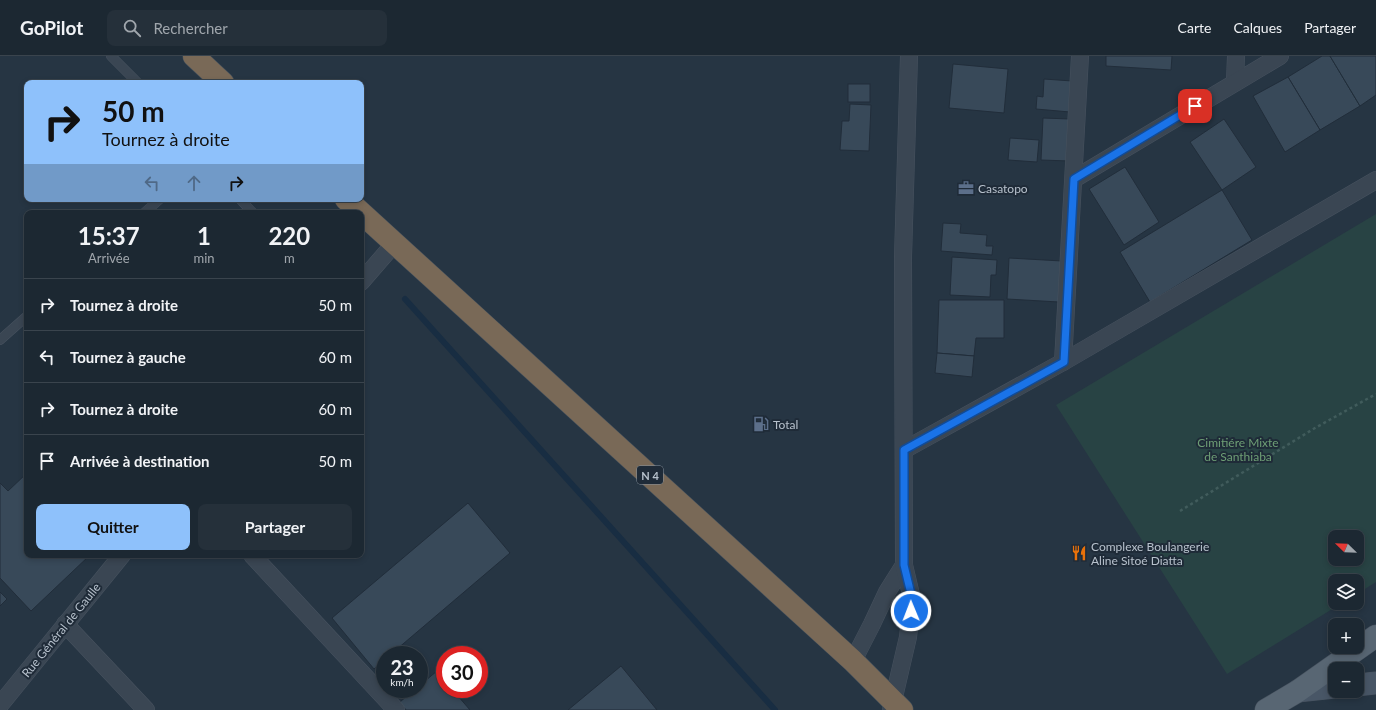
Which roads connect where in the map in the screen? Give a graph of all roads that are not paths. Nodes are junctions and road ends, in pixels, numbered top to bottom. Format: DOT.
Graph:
graph roads {
  1 [pos="111,56"];
  2 [pos="194,56"];
  3 [pos="909,56"];
  4 [pos="1080,56"];
  5 [pos="1236,56"];
  6 [pos="1280,56"];
  7 [pos="135,80"];
  8 [pos="219,80"];
  9 [pos="1236,82"];
  10 [pos="1074,179"];
  11 [pos="1376,180"];
  12 [pos="157,202"];
  13 [pos="243,202"];
  14 [pos="349,202"];
  15 [pos="147,210"];
  16 [pos="250,210"];
  17 [pos="358,210"];
  18 [pos="364,216"];
  19 [pos="394,244"];
  20 [pos="364,279"];
  21 [pos="24,319"];
  22 [pos="0,340"];
  23 [pos="1064,362"];
  24 [pos="904,450"];
  25 [pos="120,558"];
  26 [pos="255,558"];
  27 [pos="904,565"];
  28 [pos="65,624"];
  29 [pos="1376,636"];
  30 [pos="1364,644"];
  31 [pos="1376,651"];
  32 [pos="1364,652"];
  33 [pos="1349,654"];
  34 [pos="853,661"];
  35 [pos="1376,683"];
  36 [pos="1364,684"];
  37 [pos="1328,688"];
  38 [pos="1298,691"];
  39 [pos="0,705"];
  40 [pos="895,707"];
  41 [pos="146,710"];
  42 [pos="396,710"];
  43 [pos="1266,710"];
  1 -- 7 [label="lane"];
  2 -- 8 [label="highway"];
  3 -- 24 [label="street"];
  4 -- 10 [label="street"];
  5 -- 9 [label="street"];
  6 -- 9 [label="street"];
  9 -- 10 [label="street"];
  10 -- 23 [label="street"];
  11 -- 23 [label="street"];
  12 -- 15 [label="lane"];
  13 -- 16 [label="lane"];
  14 -- 17 [label="highway, N 4"];
  18 -- 19 [label="highway, N 4"];
  19 -- 20 [label="street"];
  19 -- 34 [label="highway, N 4"];
  21 -- 22 [label="lane"];
  23 -- 24 [label="street"];
  24 -- 27 [label="street"];
  25 -- 28 [label="street, Rue Général de Gaulle"];
  26 -- 42 [label="street"];
  27 -- 34 [label="street"];
  27 -- 40 [label="street"];
  28 -- 39 [label="street, Rue Général de Gaulle"];
  28 -- 41 [label="street"];
  29 -- 30 [label="main road"];
  31 -- 32 [label="street"];
  33 -- 38 [label="main road"];
  34 -- 40 [label="highway, N 4"];
  35 -- 36 [label="street"];
  37 -- 38 [label="street"];
  38 -- 43 [label="main road"];
}
